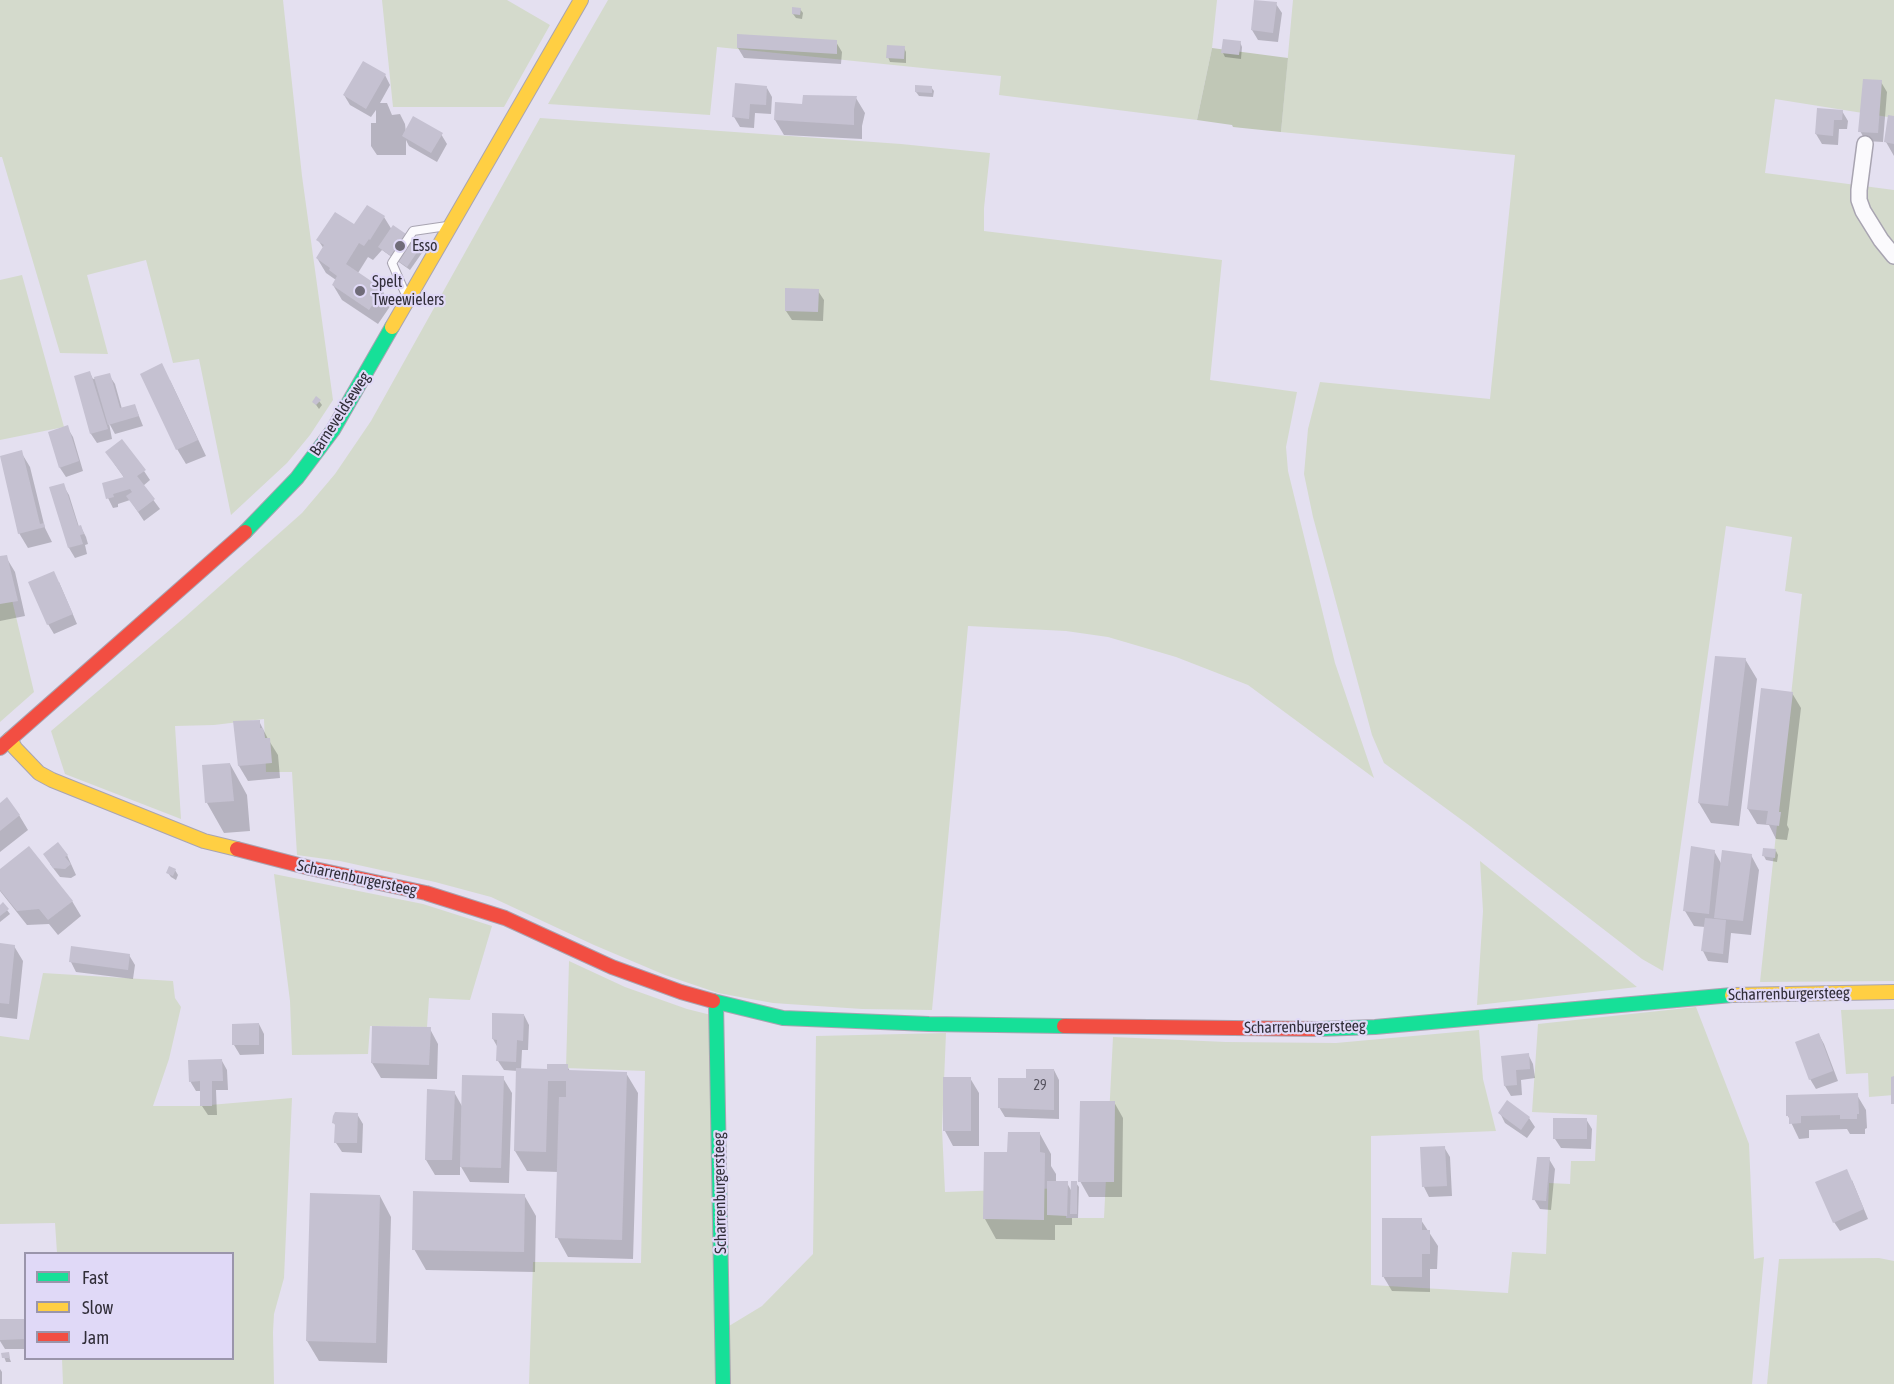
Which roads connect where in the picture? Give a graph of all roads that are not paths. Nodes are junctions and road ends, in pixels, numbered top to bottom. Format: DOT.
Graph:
graph roads {
  1 [pos="581,0"];
  2 [pos="1865,144"];
  3 [pos="452,225"];
  4 [pos="1894,255"];
  5 [pos="408,300"];
  6 [pos="5,744"];
  7 [pos="1894,992"];
  8 [pos="716,1002"];
  9 [pos="723,1384"];
  1 -- 3 [label="street, Barneveldseweg"];
  2 -- 4 [label="street"];
  3 -- 5 [label="street, Barneveldseweg"];
  3 -- 5 [label="lane"];
  5 -- 6 [label="street, Barneveldseweg"];
  6 -- 8 [label="street, Scharrenburgersteeg"];
  7 -- 8 [label="street, Scharrenburgersteeg"];
  8 -- 9 [label="street, Scharrenburgersteeg"];
}
